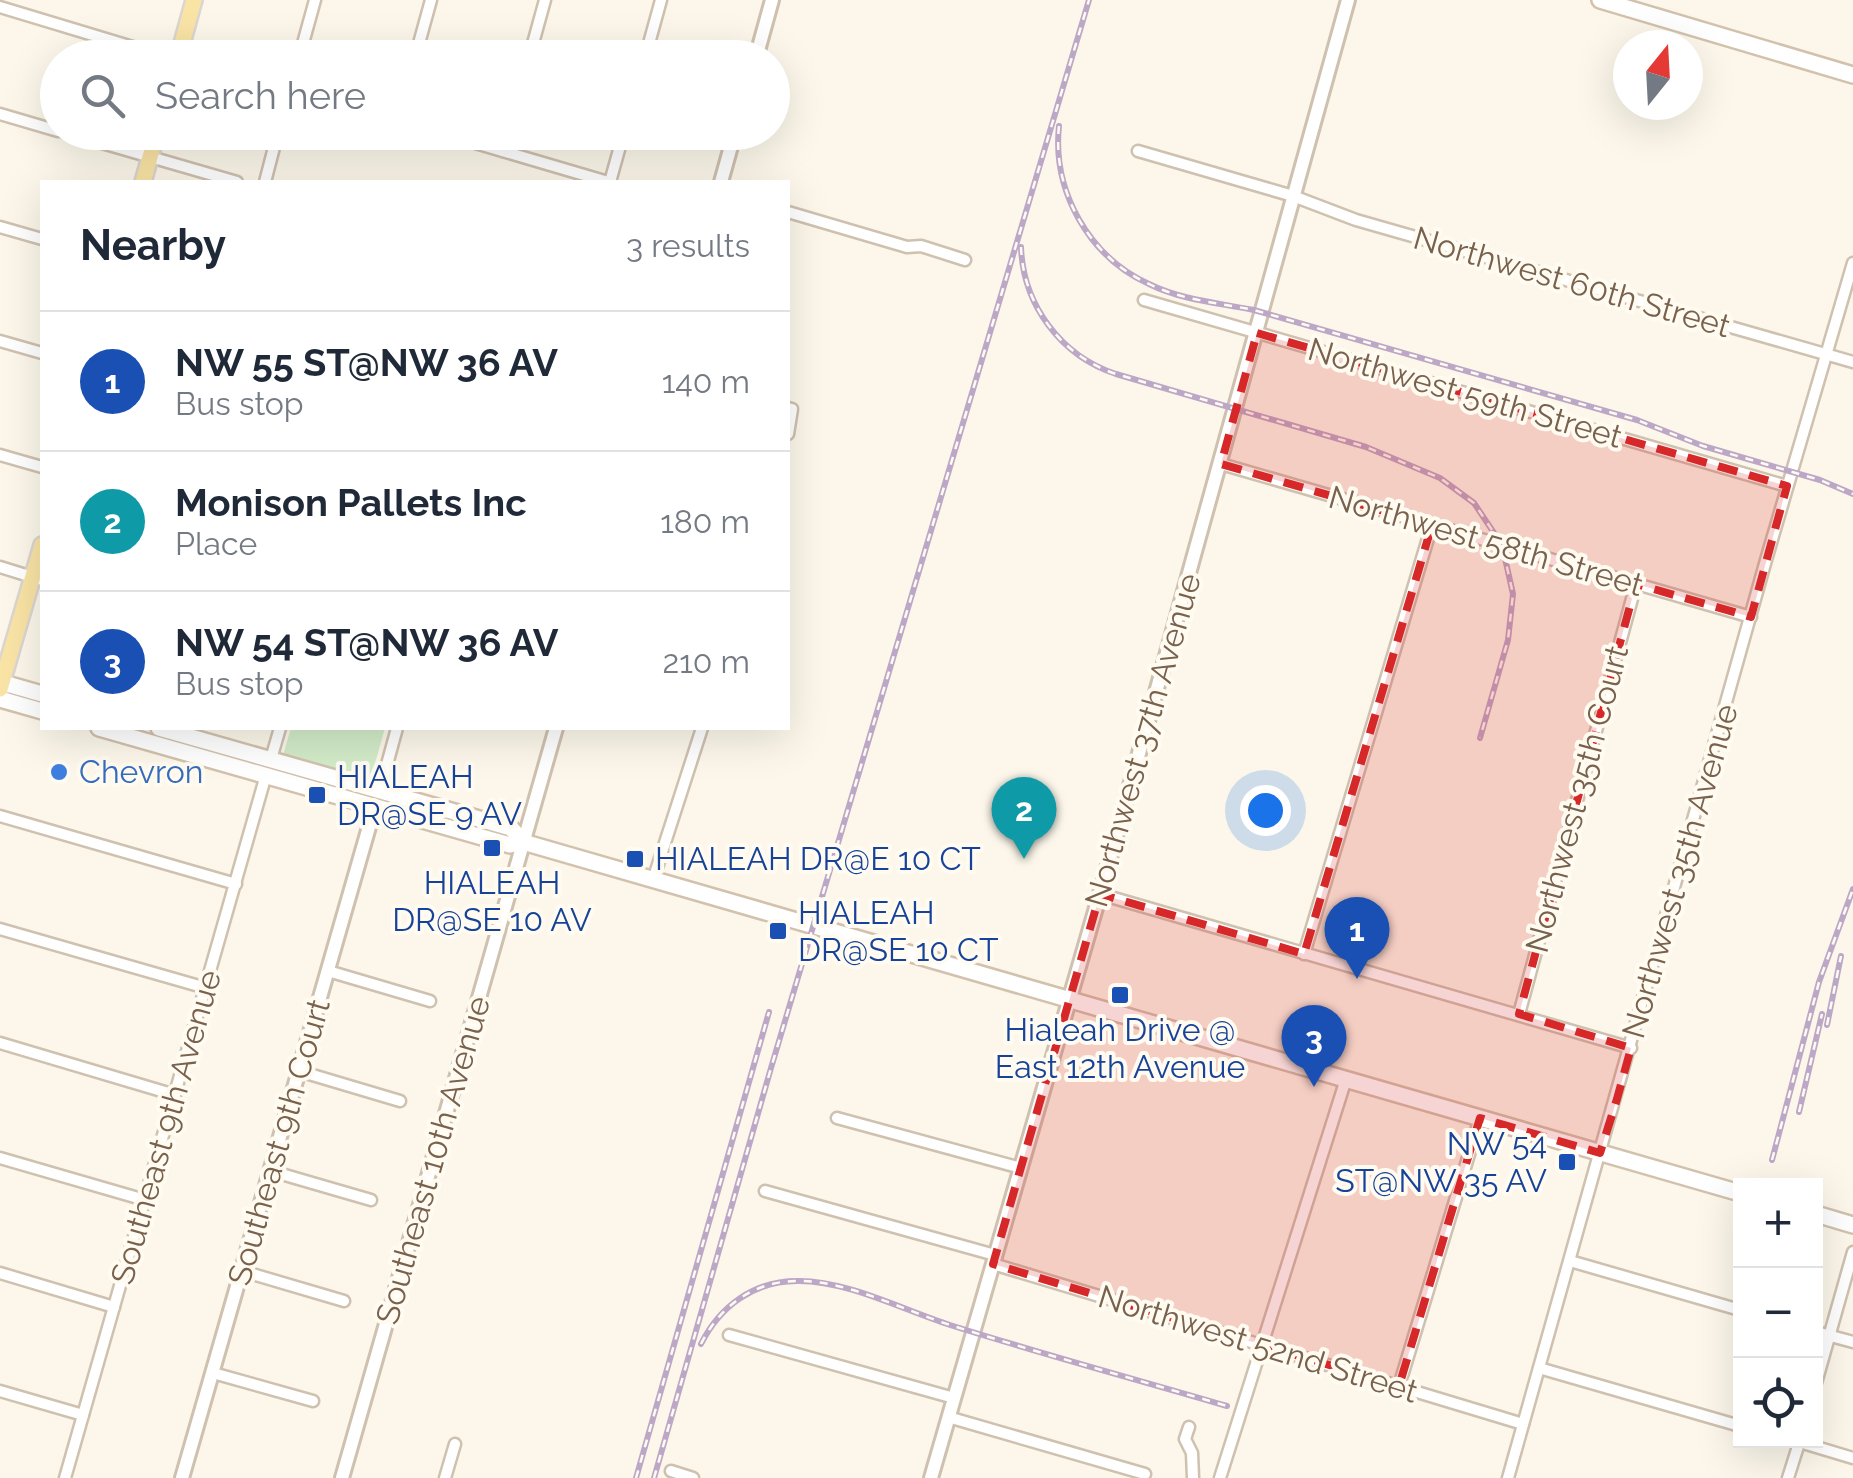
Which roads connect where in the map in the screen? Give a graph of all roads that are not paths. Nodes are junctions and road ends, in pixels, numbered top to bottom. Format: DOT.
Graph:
graph roads {
  1 [pos="194,0"];
  2 [pos="315,0"];
  3 [pos="431,0"];
  4 [pos="545,0"];
  5 [pos="660,0"];
  6 [pos="772,0"];
  7 [pos="1348,0"];
  8 [pos="1600,0"];
  9 [pos="1636,5"];
  10 [pos="0,7"];
  11 [pos="110,40"];
  12 [pos="183,40"];
  13 [pos="303,40"];
  14 [pos="420,40"];
  15 [pos="534,40"];
  16 [pos="649,40"];
  17 [pos="761,40"];
  18 [pos="1853,75"];
  19 [pos="0,114"];
  20 [pos="40,126"];
  21 [pos="125,150"];
  22 [pos="152,150"];
  23 [pos="273,150"];
  24 [pos="500,150"];
  25 [pos="619,150"];
  26 [pos="730,150"];
  27 [pos="1138,150"];
  28 [pos="503,151"];
  29 [pos="150,157"];
  30 [pos="144,180"];
  31 [pos="230,180"];
  32 [pos="266,180"];
  33 [pos="602,180"];
  34 [pos="610,180"];
  35 [pos="723,180"];
  36 [pos="1293,196"];
  37 [pos="790,213"];
  38 [pos="0,227"];
  39 [pos="40,238"];
  40 [pos="965,260"];
  41 [pos="1853,264"];
  42 [pos="1144,300"];
  43 [pos="1257,333"];
  44 [pos="0,341"];
  45 [pos="40,352"];
  46 [pos="1828,355"];
  47 [pos="1853,362"];
  48 [pos="0,455"];
  49 [pos="1220,464"];
  50 [pos="40,466"];
  51 [pos="1788,486"];
  52 [pos="1432,525"];
  53 [pos="0,568"];
  54 [pos="38,578"];
  55 [pos="1636,584"];
  56 [pos="1751,617"];
  57 [pos="0,688"];
  58 [pos="40,694"];
  59 [pos="40,711"];
  60 [pos="106,730"];
  61 [pos="164,730"];
  62 [pos="279,730"];
  63 [pos="396,730"];
  64 [pos="555,730"];
  65 [pos="701,730"];
  66 [pos="268,767"];
  67 [pos="374,794"];
  68 [pos="0,816"];
  69 [pos="524,842"];
  70 [pos="653,880"];
  71 [pos="236,884"];
  72 [pos="1100,894"];
  73 [pos="0,929"];
  74 [pos="1304,954"];
  75 [pos="328,971"];
  76 [pos="206,988"];
  77 [pos="1069,997"];
  78 [pos="430,1001"];
  79 [pos="1520,1014"];
  80 [pos="0,1043"];
  81 [pos="1630,1048"];
  82 [pos="299,1071"];
  83 [pos="1346,1078"];
  84 [pos="175,1095"];
  85 [pos="400,1101"];
  86 [pos="838,1118"];
  87 [pos="1480,1118"];
  88 [pos="1600,1152"];
  89 [pos="0,1158"];
  90 [pos="1020,1168"];
  91 [pos="270,1171"];
  92 [pos="765,1191"];
  93 [pos="1733,1191"];
  94 [pos="145,1200"];
  95 [pos="371,1200"];
  96 [pos="1823,1216"];
  97 [pos="1853,1225"];
  98 [pos="1853,1252"];
  99 [pos="994,1259"];
  100 [pos="1570,1262"];
  101 [pos="242,1271"];
  102 [pos="0,1273"];
  103 [pos="344,1301"];
  104 [pos="114,1307"];
  105 [pos="1733,1308"];
  106 [pos="1823,1334"];
  107 [pos="729,1335"];
  108 [pos="1828,1335"];
  109 [pos="1853,1342"];
  110 [pos="1260,1345"];
  111 [pos="1822,1358"];
  112 [pos="1539,1368"];
  113 [pos="213,1373"];
  114 [pos="1399,1386"];
  115 [pos="0,1391"];
  116 [pos="954,1398"];
  117 [pos="313,1401"];
  118 [pos="83,1415"];
  119 [pos="948,1417"];
  120 [pos="1523,1424"];
  121 [pos="1733,1424"];
  122 [pos="1189,1427"];
  123 [pos="455,1444"];
  124 [pos="1795,1448"];
  125 [pos="1820,1448"];
  126 [pos="1853,1458"];
  127 [pos="670,1472"];
  128 [pos="1145,1474"];
  129 [pos="186,1477"];
  130 [pos="65,1478"];
  131 [pos="342,1478"];
  132 [pos="445,1478"];
  133 [pos="693,1478"];
  134 [pos="930,1478"];
  135 [pos="1193,1478"];
  136 [pos="1220,1478"];
  137 [pos="1508,1478"];
  138 [pos="1788,1478"];
  1 -- 12 [label="main road"];
  2 -- 13 [label="street"];
  3 -- 14 [label="street"];
  4 -- 15 [label="street"];
  5 -- 16 [label="street"];
  6 -- 17 [label="street"];
  7 -- 36 [label="street, Northwest 37th Avenue"];
  8 -- 9 [label="main road"];
  9 -- 18 [label="main road"];
  10 -- 11 [label="street"];
  19 -- 20 [label="street"];
  21 -- 29 [label="street"];
  22 -- 29 [label="main road"];
  23 -- 32 [label="street"];
  24 -- 28 [label="street"];
  25 -- 34 [label="street"];
  26 -- 35 [label="street"];
  27 -- 36 [label="street, Northwest 60th Street"];
  28 -- 33 [label="street"];
  29 -- 30 [label="main road"];
  29 -- 31 [label="street"];
  36 -- 43 [label="street, Northwest 37th Avenue"];
  36 -- 46 [label="street, Northwest 60th Street"];
  37 -- 40 [label="street"];
  38 -- 39 [label="street"];
  41 -- 46 [label="street, Northwest 35th Avenue"];
  42 -- 43 [label="street, Northwest 59th Street"];
  43 -- 49 [label="street, Northwest 37th Avenue"];
  43 -- 51 [label="street, Northwest 59th Street"];
  44 -- 45 [label="street"];
  46 -- 47 [label="street, Northwest 60th Street"];
  46 -- 51 [label="street, Northwest 35th Avenue"];
  48 -- 50 [label="street"];
  49 -- 52 [label="street, Northwest 58th Street"];
  49 -- 72 [label="street, Northwest 37th Avenue"];
  51 -- 56 [label="street, Northwest 35th Avenue"];
  52 -- 55 [label="street, Northwest 58th Street"];
  52 -- 74 [label="street"];
  53 -- 54 [label="street"];
  54 -- 57 [label="main road"];
  55 -- 56 [label="street, Northwest 58th Street"];
  55 -- 79 [label="street, Northwest 35th Court"];
  56 -- 81 [label="street, Northwest 35th Avenue"];
  57 -- 58 [label="main road"];
  57 -- 59 [label="main road"];
  60 -- 66 [label="main road"];
  61 -- 66 [label="main road"];
  62 -- 66 [label="street, Southeast 9th Avenue"];
  63 -- 67 [label="street"];
  64 -- 69 [label="street, Southeast 10th Avenue"];
  65 -- 70 [label="street"];
  66 -- 67 [label="main road"];
  66 -- 71 [label="street, Southeast 9th Avenue"];
  67 -- 69 [label="main road"];
  67 -- 75 [label="street, Southeast 9th Court"];
  68 -- 71 [label="street"];
  69 -- 70 [label="main road"];
  69 -- 131 [label="street, Southeast 10th Avenue"];
  70 -- 77 [label="main road"];
  71 -- 76 [label="street, Southeast 9th Avenue"];
  72 -- 74 [label="street"];
  72 -- 77 [label="street, Northwest 37th Avenue"];
  73 -- 76 [label="street"];
  74 -- 79 [label="street"];
  75 -- 78 [label="street"];
  75 -- 82 [label="street, Southeast 9th Court"];
  76 -- 84 [label="street, Southeast 9th Avenue"];
  77 -- 83 [label="main road"];
  77 -- 90 [label="street, Northwest 37th Avenue"];
  79 -- 81 [label="street"];
  80 -- 84 [label="street"];
  81 -- 88 [label="street, Northwest 35th Avenue"];
  82 -- 85 [label="street"];
  82 -- 91 [label="street, Southeast 9th Court"];
  83 -- 87 [label="main road"];
  83 -- 110 [label="street"];
  84 -- 94 [label="street, Southeast 9th Avenue"];
  86 -- 90 [label="street"];
  87 -- 88 [label="main road"];
  87 -- 114 [label="street"];
  88 -- 93 [label="main road"];
  88 -- 100 [label="street, Northwest 35th Avenue"];
  89 -- 94 [label="street"];
  90 -- 99 [label="street, Northwest 37th Avenue"];
  91 -- 95 [label="street"];
  91 -- 101 [label="street, Southeast 9th Court"];
  92 -- 99 [label="street, Northwest 52nd Street"];
  94 -- 104 [label="street, Southeast 9th Avenue"];
  96 -- 97 [label="main road"];
  98 -- 108 [label="street"];
  99 -- 110 [label="street, Northwest 52nd Street"];
  99 -- 116 [label="street, Northwest 37th Avenue"];
  100 -- 105 [label="street"];
  100 -- 112 [label="street, Northwest 35th Avenue"];
  101 -- 103 [label="street"];
  101 -- 113 [label="street, Southeast 9th Court"];
  102 -- 104 [label="street"];
  104 -- 118 [label="street, Southeast 9th Avenue"];
  106 -- 108 [label="street"];
  107 -- 116 [label="street"];
  108 -- 109 [label="street"];
  108 -- 111 [label="street"];
  110 -- 114 [label="street, Northwest 52nd Street"];
  110 -- 136 [label="street"];
  112 -- 120 [label="street, Northwest 35th Avenue"];
  112 -- 121 [label="street"];
  113 -- 117 [label="street"];
  113 -- 129 [label="street, Southeast 9th Court"];
  114 -- 120 [label="street, Northwest 52nd Street"];
  115 -- 118 [label="street"];
  116 -- 119 [label="street, Northwest 37th Avenue"];
  118 -- 130 [label="street, Southeast 9th Avenue"];
  119 -- 128 [label="street"];
  119 -- 134 [label="street, Northwest 37th Avenue"];
  120 -- 137 [label="street, Northwest 35th Avenue"];
  122 -- 135 [label="street"];
  123 -- 132 [label="street"];
  124 -- 138 [label="street"];
  125 -- 126 [label="street"];
  127 -- 133 [label="street"];
}
